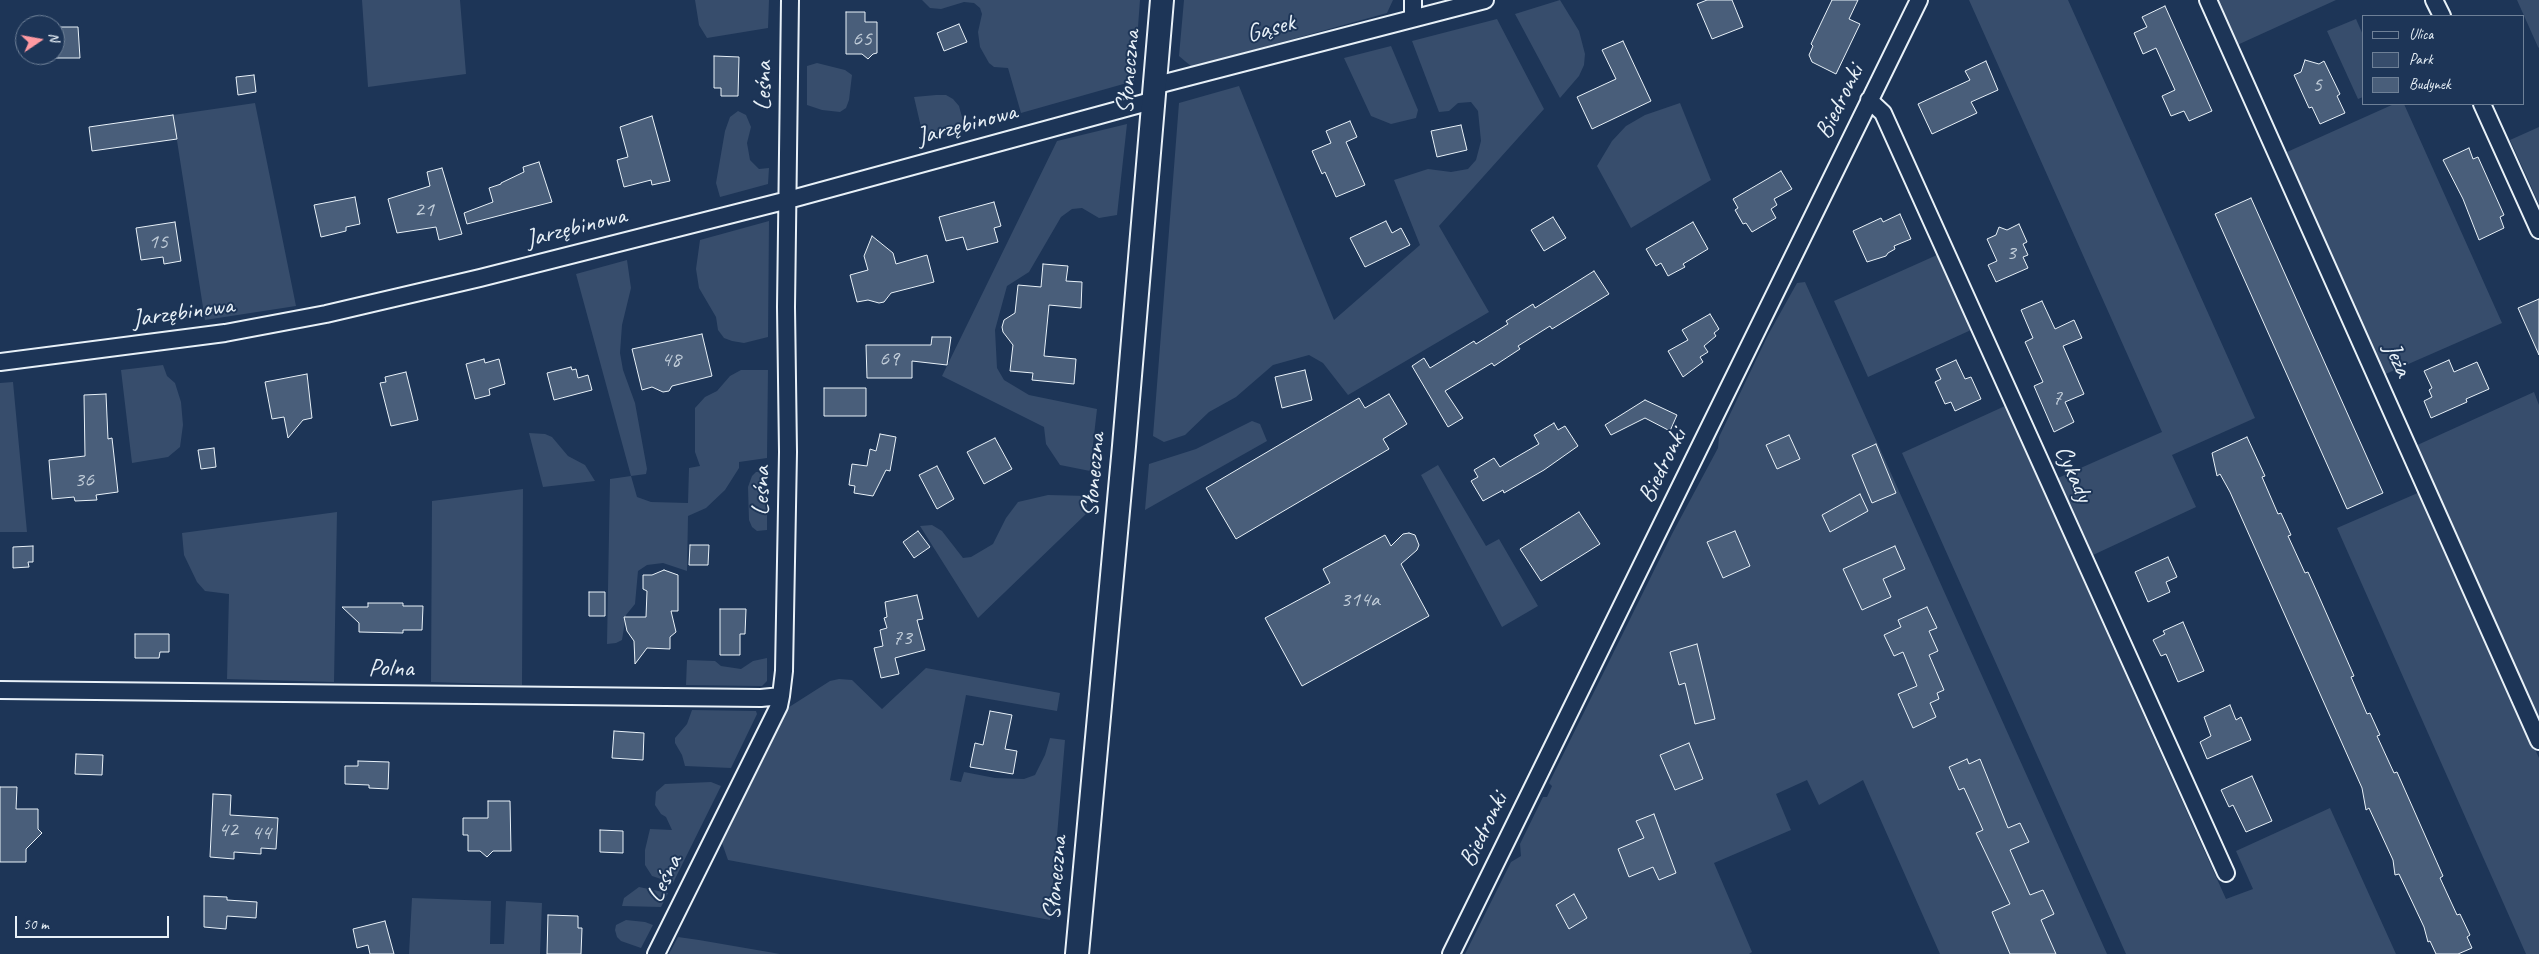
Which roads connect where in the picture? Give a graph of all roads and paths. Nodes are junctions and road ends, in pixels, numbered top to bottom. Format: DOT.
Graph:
graph roads {
  1 [pos="790,0"];
  2 [pos="1162,0"];
  3 [pos="1414,0"];
  4 [pos="1485,0"];
  5 [pos="1919,0"];
  6 [pos="2208,0"];
  7 [pos="2434,0"];
  8 [pos="2442,15"];
  9 [pos="1413,18"];
  10 [pos="1156,92"];
  11 [pos="1868,100"];
  12 [pos="2482,105"];
  13 [pos="788,200"];
  14 [pos="2539,230"];
  15 [pos="0,362"];
  16 [pos="0,690"];
  17 [pos="781,696"];
  18 [pos="2539,741"];
  19 [pos="2226,873"];
  20 [pos="656,954"];
  21 [pos="1077,954"];
  22 [pos="1451,954"];
  1 -- 13 [label="street, Leśna"];
  2 -- 10 [label="main road, Słoneczna"];
  3 -- 9 [label="street"];
  4 -- 9 [label="street, Gąsek"];
  5 -- 11 [label="street, Biedronki"];
  6 -- 18 [label="street, Jeża"];
  7 -- 8 [label="street"];
  9 -- 10 [label="street, Gąsek"];
  10 -- 13 [label="street, Jarzębinowa"];
  10 -- 21 [label="main road, Słoneczna"];
  11 -- 19 [label="street, Cykady"];
  11 -- 22 [label="street, Biedronki"];
  12 -- 14 [label="street"];
  13 -- 15 [label="street, Jarzębinowa"];
  13 -- 17 [label="street, Leśna"];
  16 -- 17 [label="street, Polna"];
  17 -- 20 [label="street, Leśna"];
}
